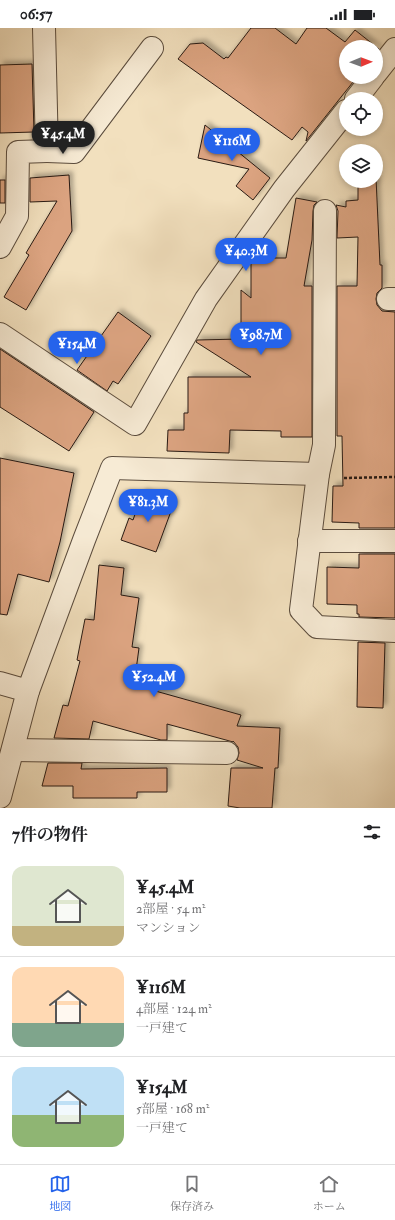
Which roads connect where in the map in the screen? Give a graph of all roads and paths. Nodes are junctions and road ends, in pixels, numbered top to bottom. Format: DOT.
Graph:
graph roads {
  1 [pos="44,28"];
  2 [pos="152,48"];
  3 [pos="395,50"];
  4 [pos="383,65"];
  5 [pos="368,84"];
  6 [pos="361,92"];
  7 [pos="339,120"];
  8 [pos="47,151"];
  9 [pos="9,152"];
  10 [pos="325,211"];
  11 [pos="0,247"];
  12 [pos="0,334"];
  13 [pos="318,474"];
  14 [pos="395,477"];
  15 [pos="309,541"];
  16 [pos="395,541"];
  17 [pos="395,631"];
  18 [pos="0,683"];
  19 [pos="28,691"];
  20 [pos="13,750"];
  21 [pos="227,753"];
  22 [pos="0,797"];
  1 -- 8 [label="street"];
  2 -- 8 [label="street"];
  3 -- 4 [label="street"];
  5 -- 6 [label="street"];
  7 -- 12 [label="street"];
  8 -- 9 [label="street"];
  9 -- 11 [label="street"];
  10 -- 13 [label="street"];
  13 -- 14 [label="path"];
  13 -- 15 [label="street"];
  13 -- 19 [label="street"];
  15 -- 16 [label="street"];
  15 -- 17 [label="street"];
  18 -- 19 [label="street"];
  19 -- 20 [label="street"];
  20 -- 21 [label="street"];
  20 -- 22 [label="street"];
}
